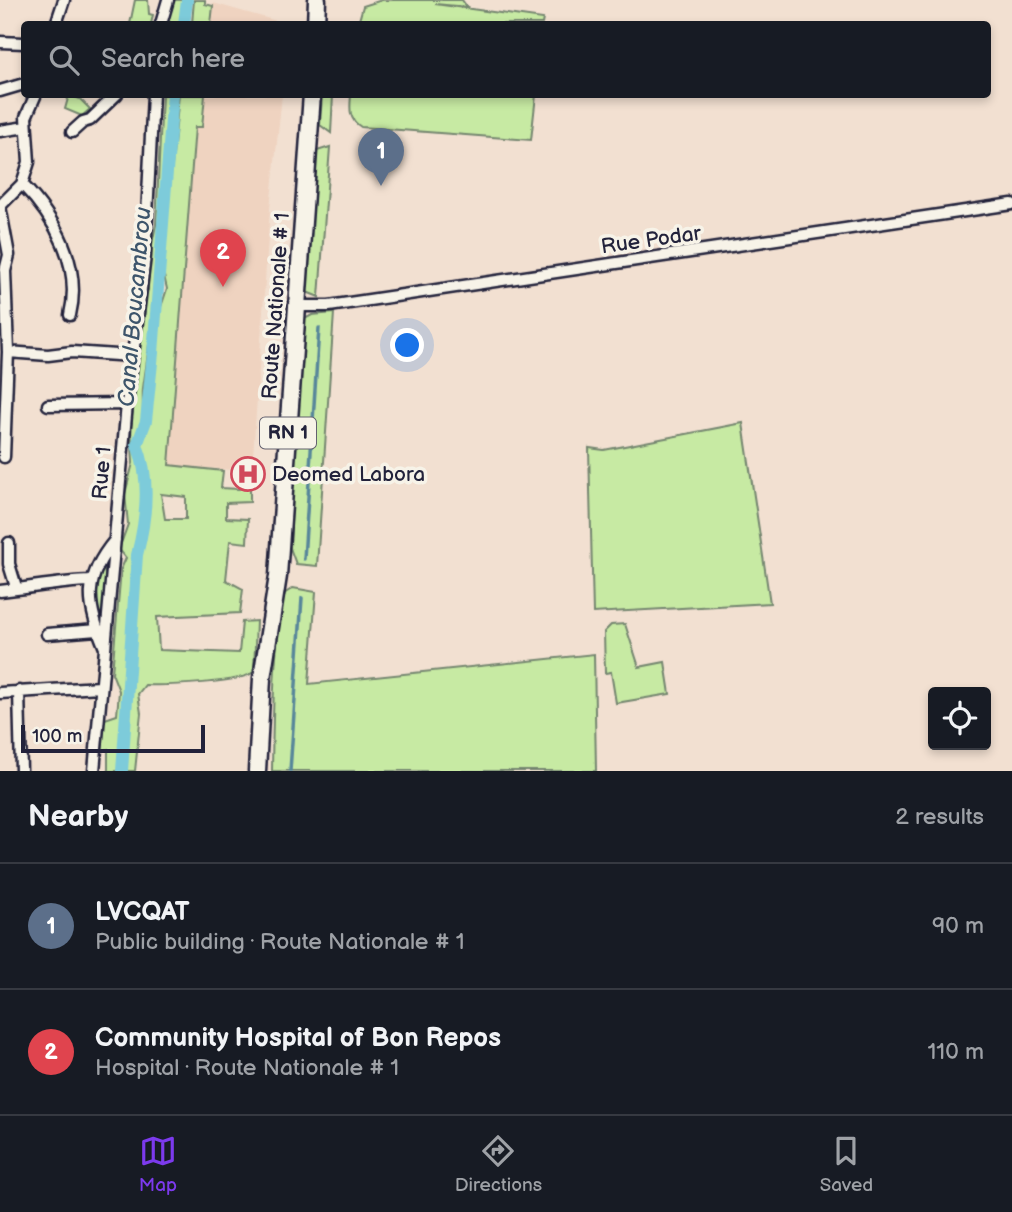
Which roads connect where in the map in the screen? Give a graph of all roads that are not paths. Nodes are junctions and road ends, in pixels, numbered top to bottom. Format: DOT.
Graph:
graph roads {
  1 [pos="64,0"];
  2 [pos="168,0"];
  3 [pos="317,0"];
  4 [pos="57,21"];
  5 [pos="162,21"];
  6 [pos="316,21"];
  7 [pos="0,42"];
  8 [pos="21,43"];
  9 [pos="21,85"];
  10 [pos="0,91"];
  11 [pos="34,98"];
  12 [pos="113,98"];
  13 [pos="153,98"];
  14 [pos="312,98"];
  15 [pos="26,127"];
  16 [pos="0,131"];
  17 [pos="72,132"];
  18 [pos="22,184"];
  19 [pos="1012,204"];
  20 [pos="0,206"];
  21 [pos="295,306"];
  22 [pos="70,315"];
  23 [pos="8,352"];
  24 [pos="132,356"];
  25 [pos="127,404"];
  26 [pos="48,405"];
  27 [pos="3,416"];
  28 [pos="4,457"];
  29 [pos="115,540"];
  30 [pos="9,543"];
  31 [pos="90,581"];
  32 [pos="16,587"];
  33 [pos="0,591"];
  34 [pos="97,630"];
  35 [pos="47,634"];
  36 [pos="105,648"];
  37 [pos="100,687"];
  38 [pos="19,691"];
  39 [pos="0,693"];
  40 [pos="21,771"];
  41 [pos="94,771"];
  42 [pos="257,771"];
  1 -- 4 [label="street"];
  2 -- 5 [label="street"];
  3 -- 6 [label="main road"];
  7 -- 8 [label="street"];
  9 -- 10 [label="street"];
  11 -- 15 [label="street"];
  12 -- 17 [label="street"];
  13 -- 24 [label="street, Rue 1"];
  14 -- 21 [label="main road, Route Nationale # 1 / RN 1"];
  15 -- 16 [label="street"];
  15 -- 18 [label="street"];
  18 -- 20 [label="street"];
  18 -- 22 [label="street"];
  19 -- 21 [label="street, Rue Podar"];
  20 -- 23 [label="street"];
  21 -- 42 [label="main road, Route Nationale # 1 / RN 1"];
  23 -- 24 [label="street"];
  23 -- 27 [label="street"];
  24 -- 25 [label="street, Rue 1"];
  25 -- 26 [label="street"];
  25 -- 29 [label="street, Rue 1"];
  27 -- 28 [label="street"];
  29 -- 31 [label="street"];
  29 -- 36 [label="street, Rue 1"];
  30 -- 32 [label="street"];
  31 -- 32 [label="street"];
  31 -- 34 [label="street"];
  32 -- 33 [label="street"];
  34 -- 35 [label="street"];
  34 -- 36 [label="street"];
  36 -- 37 [label="street, Rue 1"];
  37 -- 38 [label="street"];
  37 -- 41 [label="street, Rue 1"];
  38 -- 39 [label="street"];
  38 -- 40 [label="street"];
}
